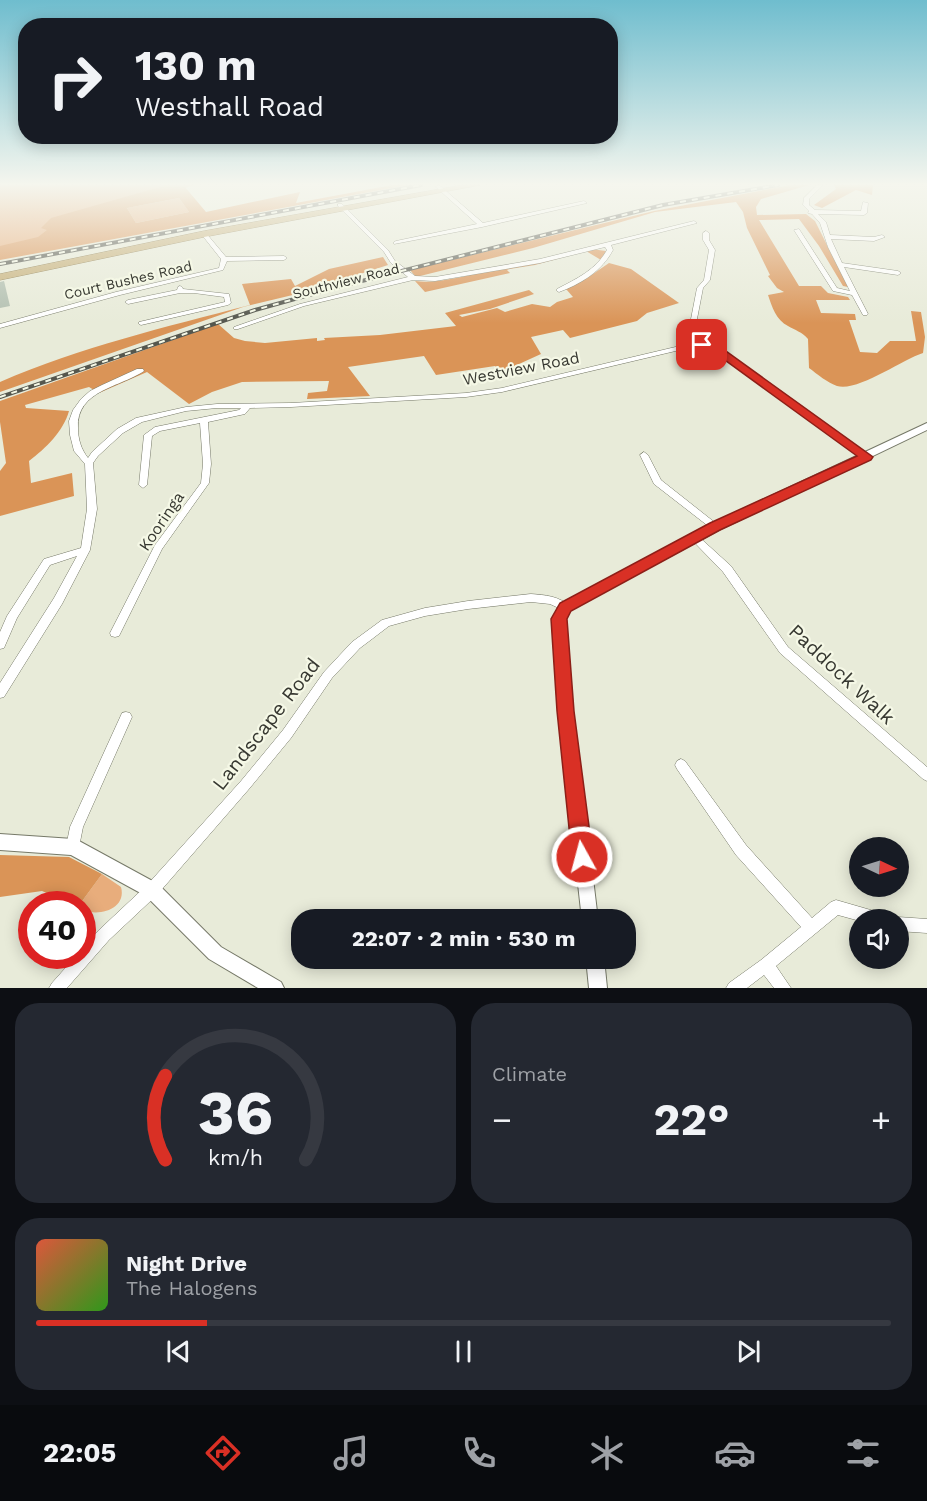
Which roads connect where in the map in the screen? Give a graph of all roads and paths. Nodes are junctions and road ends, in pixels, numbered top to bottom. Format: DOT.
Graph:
graph roads {
  1 [pos="217,231"];
  2 [pos="219,231"];
  3 [pos="366,231"];
  4 [pos="453,231"];
  5 [pos="660,231"];
  6 [pos="798,231"];
  7 [pos="825,231"];
  8 [pos="706,233"];
  9 [pos="204,234"];
  10 [pos="827,237"];
  11 [pos="882,237"];
  12 [pos="396,243"];
  13 [pos="607,244"];
  14 [pos="99,254"];
  15 [pos="284,258"];
  16 [pos="224,259"];
  17 [pos="841,265"];
  18 [pos="0,272"];
  19 [pos="898,273"];
  20 [pos="0,277"];
  21 [pos="413,279"];
  22 [pos="179,280"];
  23 [pos="559,290"];
  24 [pos="180,291"];
  25 [pos="856,294"];
  26 [pos="128,302"];
  27 [pos="865,314"];
  28 [pos="141,323"];
  29 [pos="0,326"];
  30 [pos="236,328"];
  31 [pos="709,345"];
  32 [pos="140,371"];
  33 [pos="248,405"];
  34 [pos="204,420"];
  35 [pos="927,426"];
  36 [pos="644,455"];
  37 [pos="866,457"];
  38 [pos="89,463"];
  39 [pos="143,485"];
  40 [pos="715,527"];
  41 [pos="695,538"];
  42 [pos="85,550"];
  43 [pos="565,607"];
  44 [pos="115,633"];
  45 [pos="0,645"];
  46 [pos="0,693"];
  47 [pos="126,717"];
  48 [pos="681,765"];
  49 [pos="927,775"];
  50 [pos="0,842"];
  51 [pos="73,847"];
  52 [pos="152,890"];
  53 [pos="589,909"];
  54 [pos="849,911"];
  55 [pos="909,925"];
  56 [pos="927,926"];
  57 [pos="811,927"];
  58 [pos="766,965"];
  59 [pos="596,969"];
  60 [pos="57,988"];
  61 [pos="275,988"];
  62 [pos="598,988"];
  63 [pos="734,988"];
  64 [pos="783,988"];
  1 -- 14 [label="highway"];
  2 -- 9 [label="highway"];
  3 -- 21 [label="street"];
  4 -- 12 [label="street"];
  5 -- 13 [label="street, Southview Road"];
  6 -- 25 [label="street"];
  7 -- 10 [label="street"];
  8 -- 31 [label="street"];
  9 -- 14 [label="highway"];
  9 -- 16 [label="street, Court Bushes Road"];
  10 -- 11 [label="street"];
  10 -- 17 [label="street"];
  13 -- 21 [label="street, Southview Road"];
  13 -- 23 [label="street"];
  14 -- 18 [label="highway"];
  14 -- 20 [label="highway"];
  15 -- 16 [label="street"];
  16 -- 22 [label="street, Court Bushes Road"];
  17 -- 19 [label="street"];
  17 -- 25 [label="street"];
  21 -- 30 [label="street, Southview Road"];
  22 -- 24 [label="street"];
  22 -- 29 [label="street, Court Bushes Road"];
  24 -- 26 [label="street"];
  24 -- 28 [label="street"];
  25 -- 27 [label="street"];
  31 -- 33 [label="street, Westview Road"];
  31 -- 37 [label="street"];
  32 -- 38 [label="street"];
  33 -- 34 [label="street"];
  33 -- 38 [label="street, Westview Road"];
  34 -- 39 [label="street"];
  34 -- 44 [label="street, Kooringa"];
  35 -- 37 [label="street"];
  36 -- 40 [label="street"];
  37 -- 40 [label="street"];
  38 -- 42 [label="street"];
  40 -- 41 [label="street"];
  41 -- 43 [label="street"];
  41 -- 49 [label="street, Paddock Walk"];
  42 -- 45 [label="street"];
  42 -- 46 [label="street"];
  43 -- 52 [label="street, Landscape Road"];
  43 -- 53 [label="street"];
  47 -- 51 [label="street"];
  48 -- 57 [label="street"];
  50 -- 51 [label="street"];
  51 -- 52 [label="street"];
  52 -- 60 [label="street, Landscape Road"];
  52 -- 61 [label="street"];
  54 -- 57 [label="street"];
  55 -- 56 [label="street"];
  57 -- 58 [label="street"];
  58 -- 63 [label="street"];
  58 -- 64 [label="street"];
  59 -- 62 [label="street"];
}
